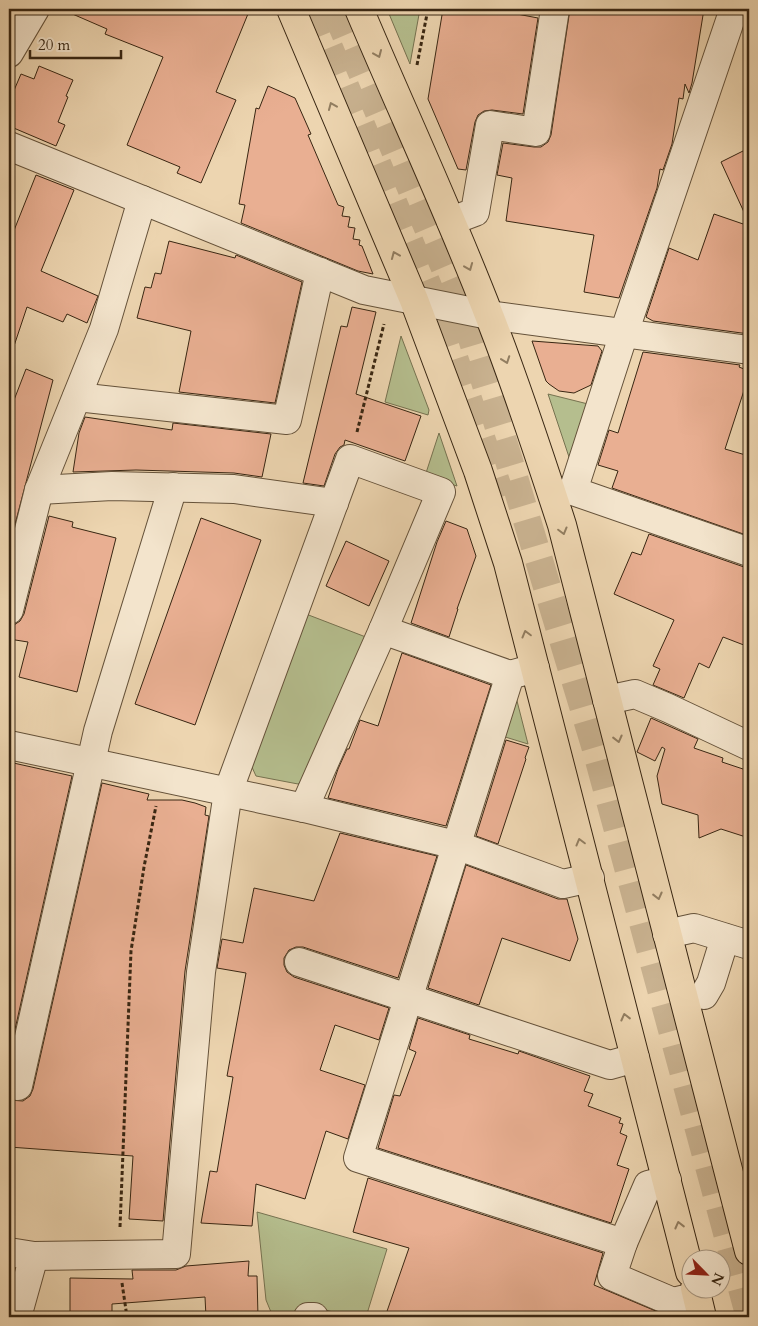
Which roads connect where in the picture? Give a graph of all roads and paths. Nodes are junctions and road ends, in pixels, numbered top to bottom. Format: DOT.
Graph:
graph roads {
  1 [pos="35,9"];
  2 [pos="291,9"];
  3 [pos="359,9"];
  4 [pos="428,9"];
  5 [pos="555,9"];
  6 [pos="734,9"];
  7 [pos="9,53"];
  8 [pos="414,73"];
  9 [pos="9,146"];
  10 [pos="142,200"];
  11 [pos="451,221"];
  12 [pos="320,272"];
  13 [pos="402,298"];
  14 [pos="489,315"];
  15 [pos="624,333"];
  16 [pos="749,350"];
  17 [pos="77,397"];
  18 [pos="350,459"];
  19 [pos="173,487"];
  20 [pos="39,490"];
  21 [pos="563,495"];
  22 [pos="334,503"];
  23 [pos="749,552"];
  24 [pos="9,610"];
  25 [pos="383,630"];
  26 [pos="523,671"];
  27 [pos="608,700"];
  28 [pos="9,745"];
  29 [pos="749,746"];
  30 [pos="90,763"];
  31 [pos="163,778"];
  32 [pos="228,792"];
  33 [pos="304,808"];
  34 [pos="456,845"];
  35 [pos="590,878"];
  36 [pos="667,934"];
  37 [pos="737,941"];
  38 [pos="299,962"];
  39 [pos="704,995"];
  40 [pos="409,998"];
  41 [pos="636,1058"];
  42 [pos="9,1084"];
  43 [pos="667,1180"];
  44 [pos="623,1243"];
  45 [pos="684,1248"];
  46 [pos="749,1251"];
  47 [pos="21,1254"];
  48 [pos="119,1255"];
  49 [pos="683,1298"];
  50 [pos="17,1317"];
  51 [pos="127,1317"];
  52 [pos="308,1317"];
  53 [pos="314,1317"];
  1 -- 7 [label="street"];
  13 -- 2 [label="main road, one-way"];
  3 -- 11 [label="main road, one-way"];
  4 -- 8 [label="path"];
  5 -- 11 [label="street"];
  6 -- 15 [label="street"];
  9 -- 10 [label="street"];
  10 -- 12 [label="street"];
  10 -- 17 [label="street"];
  11 -- 14 [label="main road, one-way"];
  12 -- 13 [label="street"];
  12 -- 17 [label="street"];
  13 -- 14 [label="street"];
  13 -- 18 [label="path"];
  26 -- 13 [label="main road, one-way"];
  14 -- 15 [label="street"];
  14 -- 21 [label="main road, one-way"];
  15 -- 16 [label="street"];
  15 -- 21 [label="street"];
  17 -- 20 [label="street"];
  18 -- 22 [label="street"];
  18 -- 25 [label="street"];
  19 -- 20 [label="street"];
  19 -- 22 [label="street"];
  19 -- 30 [label="street"];
  20 -- 24 [label="street"];
  21 -- 23 [label="street"];
  21 -- 27 [label="main road, one-way"];
  22 -- 32 [label="street"];
  25 -- 26 [label="street"];
  25 -- 33 [label="street"];
  26 -- 34 [label="street"];
  35 -- 26 [label="main road, one-way"];
  27 -- 29 [label="street"];
  27 -- 36 [label="main road, one-way"];
  28 -- 30 [label="street"];
  30 -- 31 [label="street"];
  30 -- 42 [label="street"];
  31 -- 32 [label="street"];
  31 -- 48 [label="path"];
  32 -- 33 [label="street"];
  32 -- 48 [label="street"];
  33 -- 34 [label="street"];
  34 -- 35 [label="street"];
  34 -- 40 [label="street"];
  41 -- 35 [label="main road, one-way"];
  36 -- 37 [label="street"];
  36 -- 46 [label="main road"];
  37 -- 39 [label="street"];
  38 -- 40 [label="street"];
  40 -- 41 [label="street"];
  40 -- 44 [label="street"];
  41 -- 43 [label="main road"];
  43 -- 44 [label="street"];
  45 -- 43 [label="main road, one-way"];
  44 -- 49 [label="street"];
  47 -- 48 [label="street"];
  47 -- 50 [label="street"];
  48 -- 51 [label="path"];
  52 -- 53 [label="street"];
}
